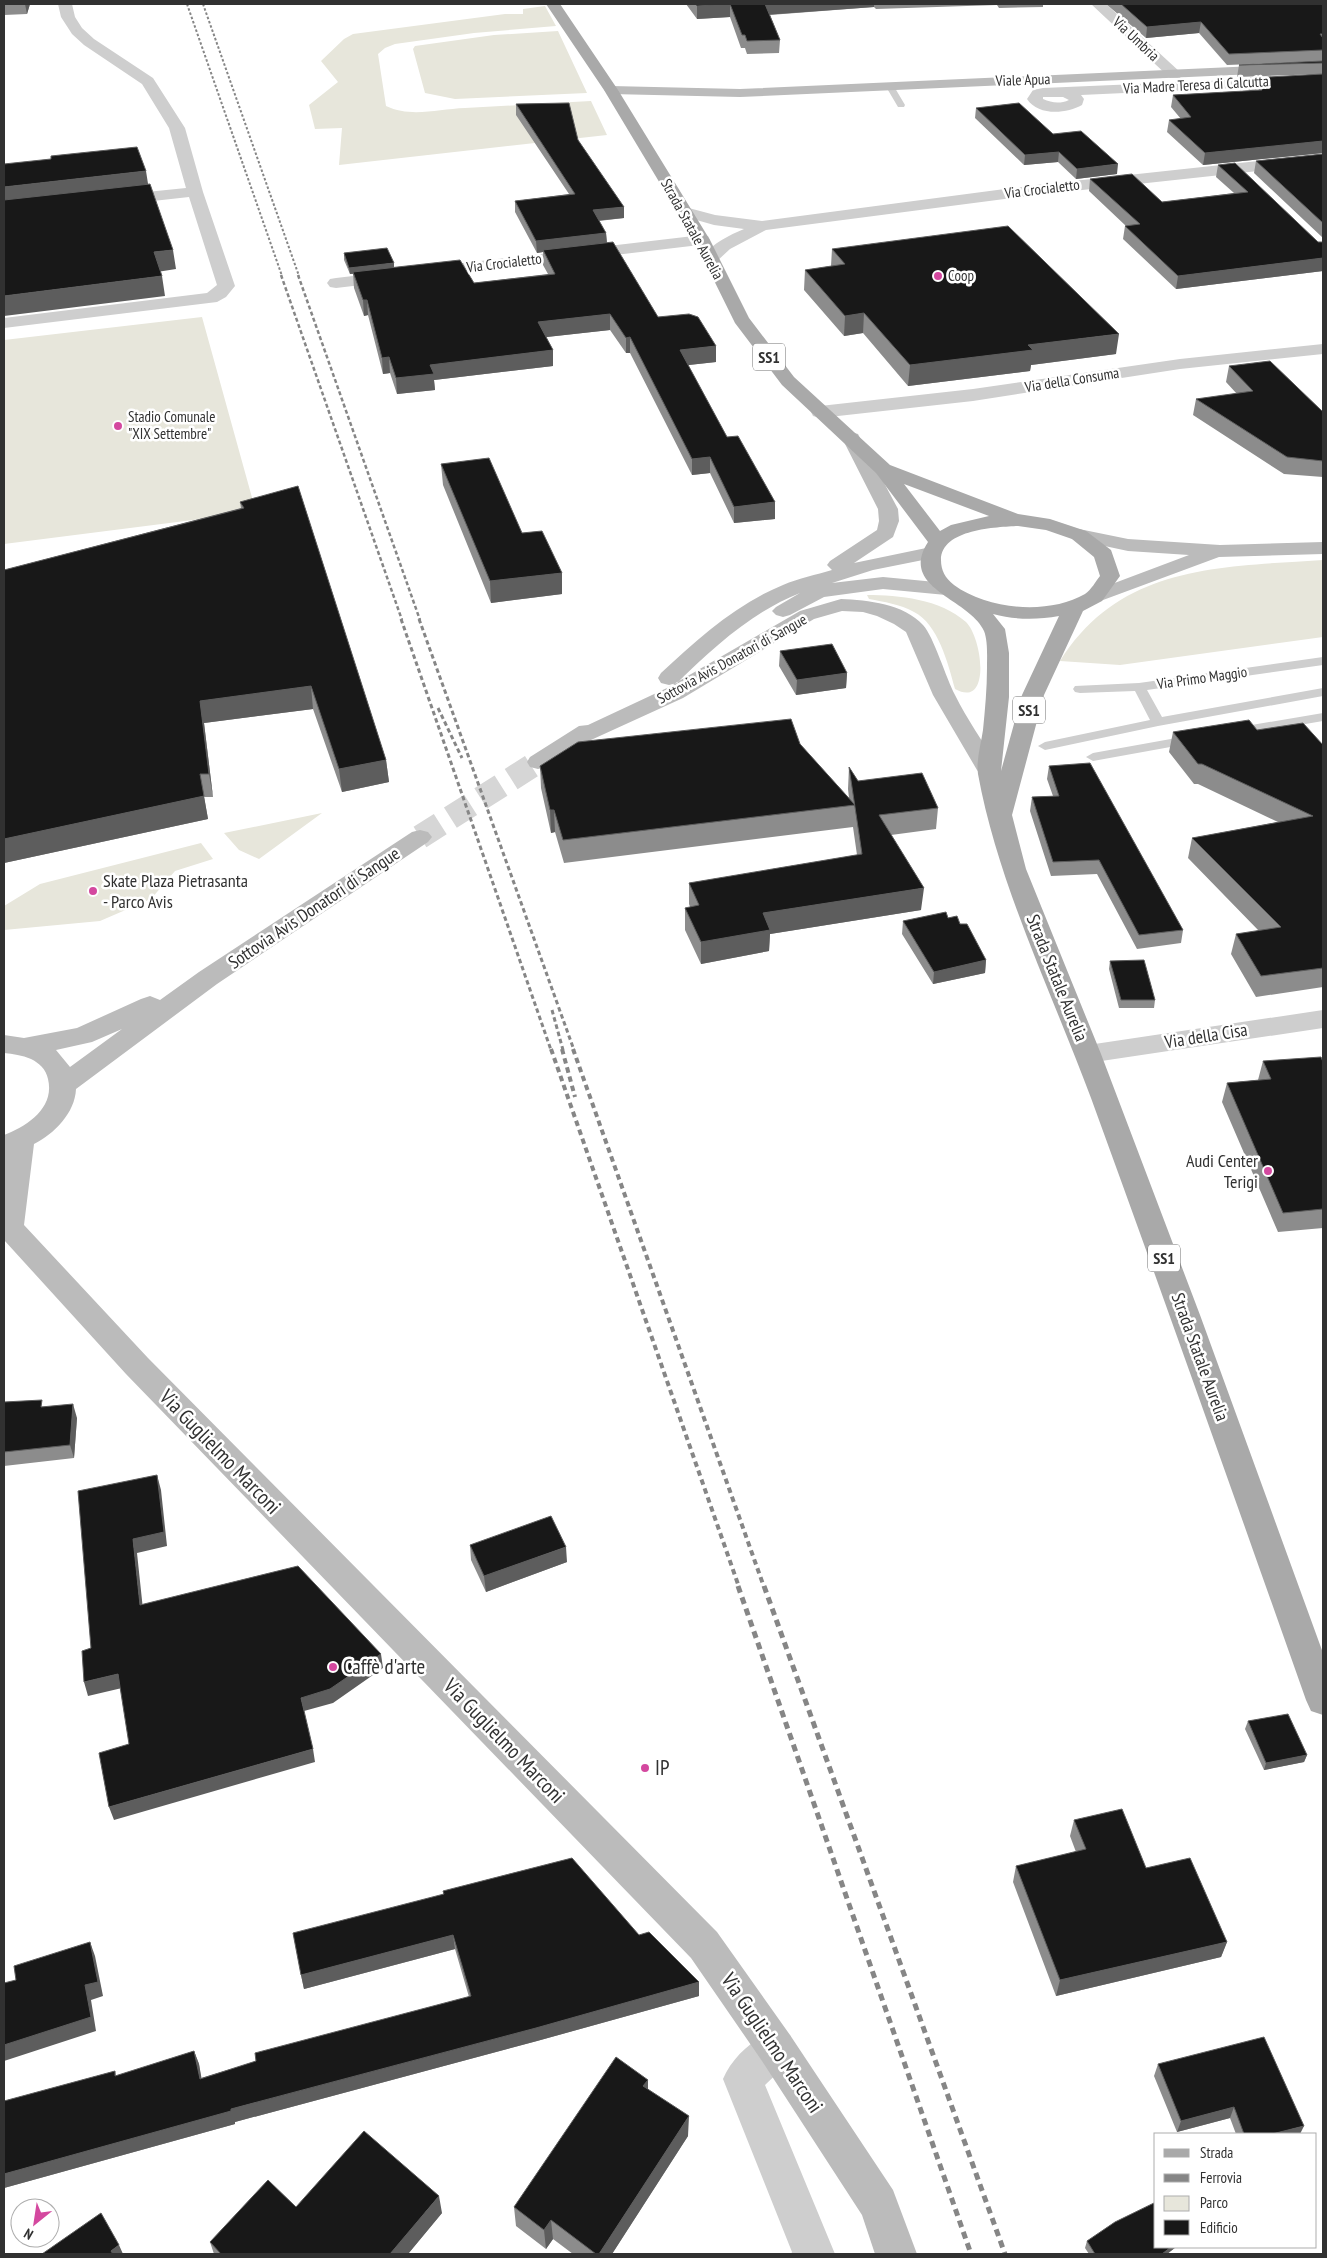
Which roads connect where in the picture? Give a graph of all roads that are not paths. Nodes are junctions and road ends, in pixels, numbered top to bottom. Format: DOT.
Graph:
graph roads {
  1 [pos="65,4"];
  2 [pos="553,4"];
  3 [pos="1098,4"];
  4 [pos="1323,67"];
  5 [pos="1175,75"];
  6 [pos="1323,80"];
  7 [pos="889,85"];
  8 [pos="611,90"];
  9 [pos="722,93"];
  10 [pos="1068,93"];
  11 [pos="901,105"];
  12 [pos="622,108"];
  13 [pos="1323,159"];
  14 [pos="1237,168"];
  15 [pos="1251,182"];
  16 [pos="195,192"];
  17 [pos="99,202"];
  18 [pos="685,212"];
  19 [pos="762,226"];
  20 [pos="702,240"];
  21 [pos="710,258"];
  22 [pos="336,283"];
  23 [pos="4,323"];
  24 [pos="1323,349"];
  25 [pos="820,412"];
  26 [pos="850,438"];
  27 [pos="883,470"];
  28 [pos="1018,520"];
  29 [pos="1079,535"];
  30 [pos="934,547"];
  31 [pos="1323,548"];
  32 [pos="1220,551"];
  33 [pos="792,589"];
  34 [pos="946,589"];
  35 [pos="1095,597"];
  36 [pos="971,603"];
  37 [pos="1074,607"];
  38 [pos="1323,660"];
  39 [pos="669,678"];
  40 [pos="1138,687"];
  41 [pos="1080,689"];
  42 [pos="1323,692"];
  43 [pos="1323,717"];
  44 [pos="1158,722"];
  45 [pos="571,741"];
  46 [pos="1045,746"];
  47 [pos="1093,758"];
  48 [pos="538,762"];
  49 [pos="989,770"];
  50 [pos="1000,818"];
  51 [pos="420,837"];
  52 [pos="208,978"];
  53 [pos="1323,1019"];
  54 [pos="14,1045"];
  55 [pos="1088,1054"];
  56 [pos="64,1084"];
  57 [pos="12,1143"];
  58 [pos="7,1226"];
  59 [pos="1323,1700"];
  60 [pos="776,2048"];
  61 [pos="813,2254"];
  62 [pos="896,2254"];
  1 -- 16 [label="street"];
  2 -- 8 [label="main road, Strada Statale Aurelia / SS1"];
  3 -- 5 [label="street, Via Umbria"];
  4 -- 5 [label="street, Viale Apua"];
  5 -- 7 [label="street, Viale Apua"];
  6 -- 10 [label="street, Via Madre Teresa di Calcutta"];
  7 -- 9 [label="street, Viale Apua"];
  7 -- 11 [label="lane"];
  8 -- 9 [label="street, Viale Apua"];
  8 -- 12 [label="main road, Strada Statale Aurelia / SS1"];
  9 -- 12 [label="street, Viale Apua"];
  12 -- 18 [label="main road, Strada Statale Aurelia / SS1"];
  13 -- 14 [label="street, Via Crocialetto"];
  14 -- 15 [label="street"];
  14 -- 19 [label="street, Via Crocialetto"];
  16 -- 17 [label="street"];
  16 -- 23 [label="street"];
  18 -- 19 [label="street, Via Crocialetto"];
  18 -- 20 [label="main road, Strada Statale Aurelia / SS1"];
  19 -- 21 [label="street, Via Crocialetto"];
  20 -- 21 [label="main road, Strada Statale Aurelia / SS1"];
  20 -- 22 [label="street, Via Crocialetto"];
  21 -- 25 [label="main road, Strada Statale Aurelia / SS1"];
  24 -- 25 [label="street, Via della Consuma"];
  25 -- 26 [label="main road, Strada Statale Aurelia / SS1"];
  26 -- 27 [label="main road, Strada Statale Aurelia / SS1"];
  26 -- 33 [label="street, Strada Statale Aurelia"];
  27 -- 28 [label="main road, Strada Statale Aurelia"];
  27 -- 30 [label="main road, Strada Statale Aurelia / SS1"];
  28 -- 29 [label="main road"];
  28 -- 30 [label="main road"];
  29 -- 32 [label="street"];
  29 -- 35 [label="main road"];
  30 -- 33 [label="street, Sottovia Avis Donatori di Sangue"];
  30 -- 34 [label="main road"];
  31 -- 32 [label="street"];
  32 -- 35 [label="street"];
  33 -- 39 [label="street, Sottovia Avis Donatori di Sangue"];
  34 -- 36 [label="main road"];
  34 -- 39 [label="street, Sottovia Avis Donatori di Sangue"];
  35 -- 37 [label="main road"];
  36 -- 37 [label="main road"];
  36 -- 49 [label="main road, Strada Statale Aurelia"];
  37 -- 50 [label="main road, SS1"];
  38 -- 40 [label="lane, Via Primo Maggio"];
  39 -- 45 [label="street, Sottovia Avis Donatori di Sangue"];
  40 -- 41 [label="lane, Via Primo Maggio"];
  40 -- 44 [label="lane"];
  42 -- 44 [label="lane"];
  43 -- 47 [label="lane"];
  44 -- 46 [label="lane"];
  45 -- 48 [label="street, Sottovia Avis Donatori di Sangue"];
  45 -- 49 [label="street, Sottovia Avis Donatori di Sangue"];
  49 -- 50 [label="main road, Strada Statale Aurelia"];
  50 -- 55 [label="main road, Strada Statale Aurelia / SS1"];
  51 -- 52 [label="street, Sottovia Avis Donatori di Sangue"];
  52 -- 54 [label="street, Sottovia Avis Donatori di Sangue"];
  52 -- 56 [label="street, Sottovia Avis Donatori di Sangue"];
  53 -- 55 [label="street, Via della Cisa"];
  54 -- 56 [label="street"];
  55 -- 59 [label="main road, Strada Statale Aurelia / SS1"];
  56 -- 57 [label="street, Via Guglielmo Marconi"];
  57 -- 58 [label="street, Via Guglielmo Marconi"];
  58 -- 60 [label="street, Via Guglielmo Marconi"];
  60 -- 61 [label="street"];
  60 -- 62 [label="street, Via Guglielmo Marconi"];
}
